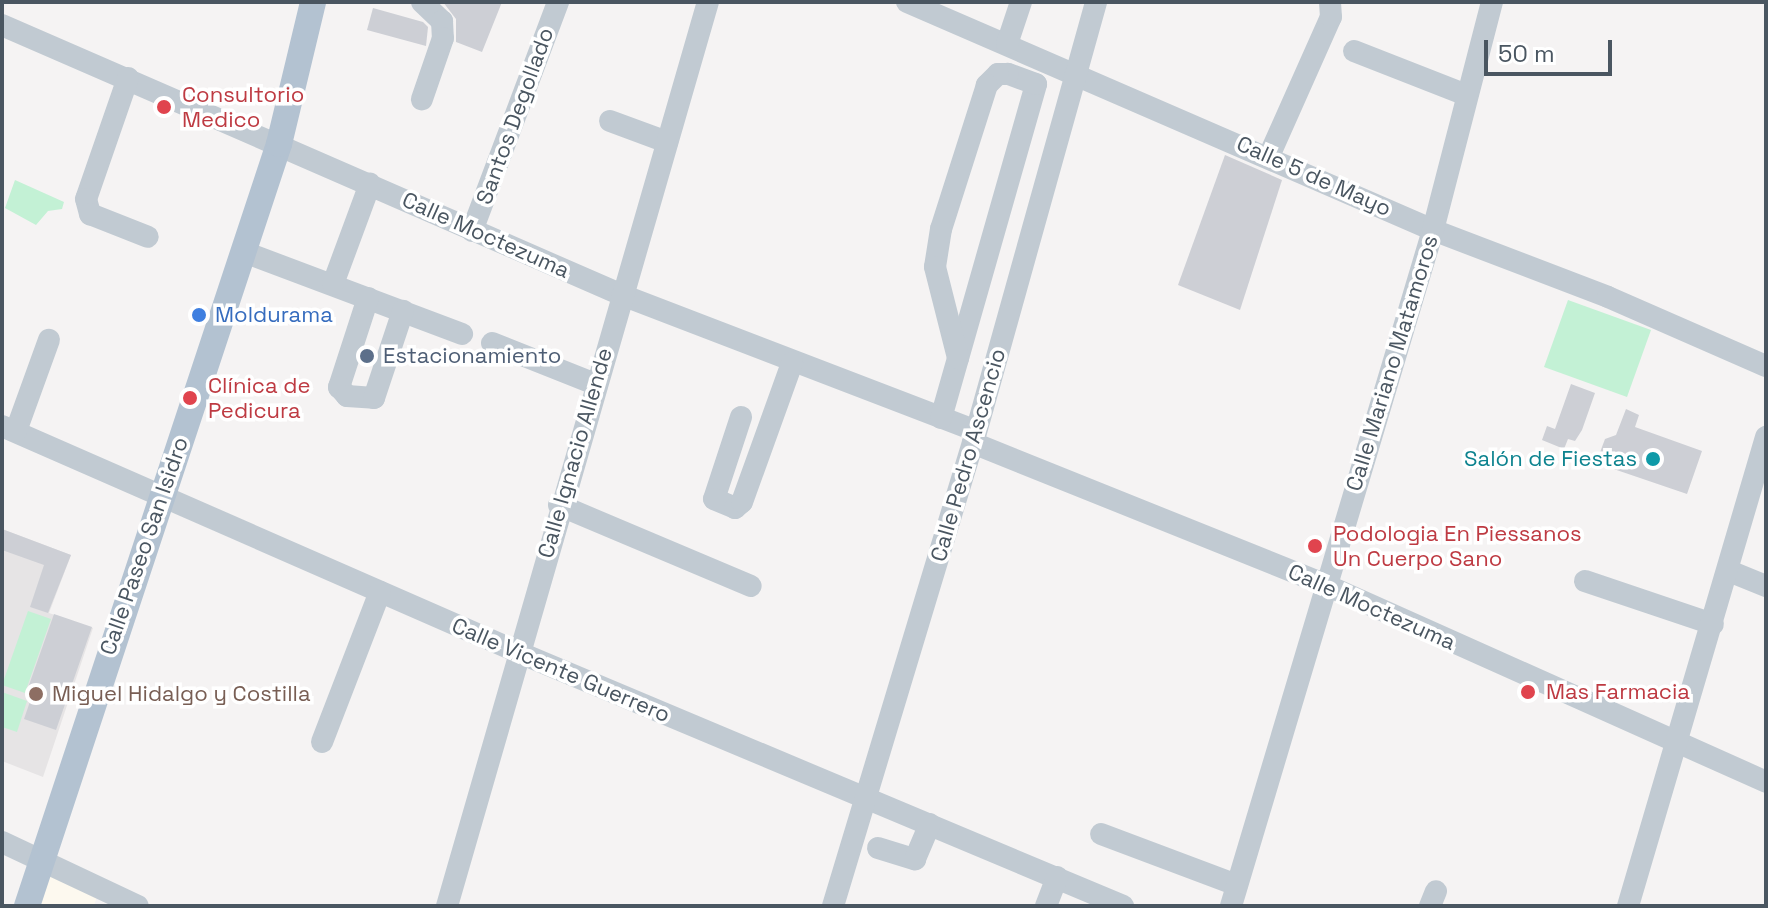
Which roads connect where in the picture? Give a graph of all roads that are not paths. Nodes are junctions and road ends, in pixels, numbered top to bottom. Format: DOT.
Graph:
graph roads {
  1 [pos="313,2"];
  2 [pos="422,2"];
  3 [pos="558,2"];
  4 [pos="708,2"];
  5 [pos="907,2"];
  6 [pos="1021,2"];
  7 [pos="1096,2"];
  8 [pos="1330,2"];
  9 [pos="1492,2"];
  10 [pos="2,25"];
  11 [pos="1007,44"];
  12 [pos="1354,51"];
  13 [pos="1045,59"];
  14 [pos="1075,72"];
  15 [pos="128,78"];
  16 [pos="1036,84"];
  17 [pos="1466,95"];
  18 [pos="422,99"];
  19 [pos="610,121"];
  20 [pos="667,142"];
  21 [pos="279,144"];
  22 [pos="1269,156"];
  23 [pos="370,184"];
  24 [pos="1433,230"];
  25 [pos="472,231"];
  26 [pos="148,237"];
  27 [pos="244,252"];
  28 [pos="333,284"];
  29 [pos="622,295"];
  30 [pos="368,298"];
  31 [pos="403,311"];
  32 [pos="462,334"];
  33 [pos="49,340"];
  34 [pos="492,343"];
  35 [pos="958,358"];
  36 [pos="792,363"];
  37 [pos="1766,366"];
  38 [pos="588,382"];
  39 [pos="741,417"];
  40 [pos="941,418"];
  41 [pos="9,428"];
  42 [pos="975,437"];
  43 [pos="1766,437"];
  44 [pos="161,497"];
  45 [pos="559,505"];
  46 [pos="1729,571"];
  47 [pos="1585,581"];
  48 [pos="1326,585"];
  49 [pos="751,586"];
  50 [pos="1766,586"];
  51 [pos="380,592"];
  52 [pos="1713,624"];
  53 [pos="520,653"];
  54 [pos="322,742"];
  55 [pos="1678,744"];
  56 [pos="1766,782"];
  57 [pos="866,797"];
  58 [pos="930,824"];
  59 [pos="1101,834"];
  60 [pos="2,842"];
  61 [pos="878,848"];
  62 [pos="39,861"];
  63 [pos="1057,877"];
  64 [pos="1234,896"];
  65 [pos="27,906"];
  66 [pos="138,906"];
  67 [pos="447,906"];
  68 [pos="833,906"];
  69 [pos="1046,906"];
  70 [pos="1123,906"];
  71 [pos="1628,906"];
  1 -- 21 [label="main road, Calle Paseo San Isidro"];
  2 -- 18 [label="street"];
  3 -- 25 [label="street, Santos Degollado"];
  4 -- 20 [label="street, Calle Ignacio Allende"];
  5 -- 11 [label="street, Calle 5 de Mayo"];
  6 -- 11 [label="street"];
  7 -- 14 [label="street, Calle Pedro Ascencio"];
  8 -- 22 [label="street"];
  9 -- 17 [label="street, Calle Mariano Matamoros"];
  10 -- 15 [label="street, Calle Moctezuma"];
  11 -- 13 [label="street, Calle 5 de Mayo"];
  12 -- 17 [label="street"];
  13 -- 14 [label="street, Calle 5 de Mayo"];
  13 -- 16 [label="street"];
  14 -- 22 [label="street, Calle 5 de Mayo"];
  14 -- 42 [label="street, Calle Pedro Ascencio"];
  15 -- 21 [label="street, Calle Moctezuma"];
  15 -- 26 [label="street"];
  16 -- 35 [label="street"];
  16 -- 35 [label="street"];
  17 -- 24 [label="street, Calle Mariano Matamoros"];
  19 -- 20 [label="street"];
  20 -- 29 [label="street, Calle Ignacio Allende"];
  21 -- 23 [label="street, Calle Moctezuma"];
  21 -- 27 [label="main road, Calle Paseo San Isidro"];
  22 -- 24 [label="street, Calle 5 de Mayo"];
  23 -- 25 [label="street, Calle Moctezuma"];
  23 -- 28 [label="street"];
  24 -- 37 [label="street, Calle 5 de Mayo"];
  24 -- 48 [label="street, Calle Mariano Matamoros"];
  25 -- 29 [label="street, Calle Moctezuma"];
  27 -- 28 [label="street"];
  27 -- 44 [label="main road, Calle Paseo San Isidro"];
  28 -- 30 [label="street"];
  29 -- 36 [label="street, Calle Moctezuma"];
  29 -- 38 [label="street, Calle Ignacio Allende"];
  30 -- 31 [label="street"];
  30 -- 31 [label="street"];
  31 -- 32 [label="street"];
  33 -- 41 [label="street"];
  34 -- 38 [label="street"];
  35 -- 40 [label="street"];
  36 -- 39 [label="street"];
  36 -- 40 [label="street, Calle Moctezuma"];
  38 -- 45 [label="street, Calle Ignacio Allende"];
  40 -- 42 [label="street, Calle Moctezuma"];
  41 -- 44 [label="street, Calle Vicente Guerrero"];
  42 -- 48 [label="street, Calle Moctezuma"];
  42 -- 57 [label="street, Calle Pedro Ascencio"];
  43 -- 46 [label="street"];
  44 -- 51 [label="street, Calle Vicente Guerrero"];
  44 -- 62 [label="main road, Calle Paseo San Isidro"];
  45 -- 49 [label="street"];
  45 -- 53 [label="street, Calle Ignacio Allende"];
  46 -- 50 [label="street"];
  46 -- 52 [label="street"];
  47 -- 52 [label="street"];
  48 -- 55 [label="street, Calle Moctezuma"];
  48 -- 64 [label="street, Calle Mariano Matamoros"];
  51 -- 53 [label="street, Calle Vicente Guerrero"];
  51 -- 54 [label="street"];
  52 -- 55 [label="street"];
  53 -- 57 [label="street, Calle Vicente Guerrero"];
  53 -- 67 [label="street, Calle Ignacio Allende"];
  55 -- 56 [label="street, Calle Moctezuma"];
  55 -- 71 [label="street"];
  57 -- 58 [label="street, Calle Vicente Guerrero"];
  57 -- 68 [label="street, Calle Pedro Ascencio"];
  58 -- 61 [label="street"];
  58 -- 63 [label="street, Calle Vicente Guerrero"];
  59 -- 64 [label="street"];
  60 -- 62 [label="street"];
  62 -- 65 [label="main road, Calle Paseo San Isidro"];
  62 -- 66 [label="street"];
  63 -- 69 [label="street"];
  63 -- 70 [label="street, Calle Vicente Guerrero"];
}
